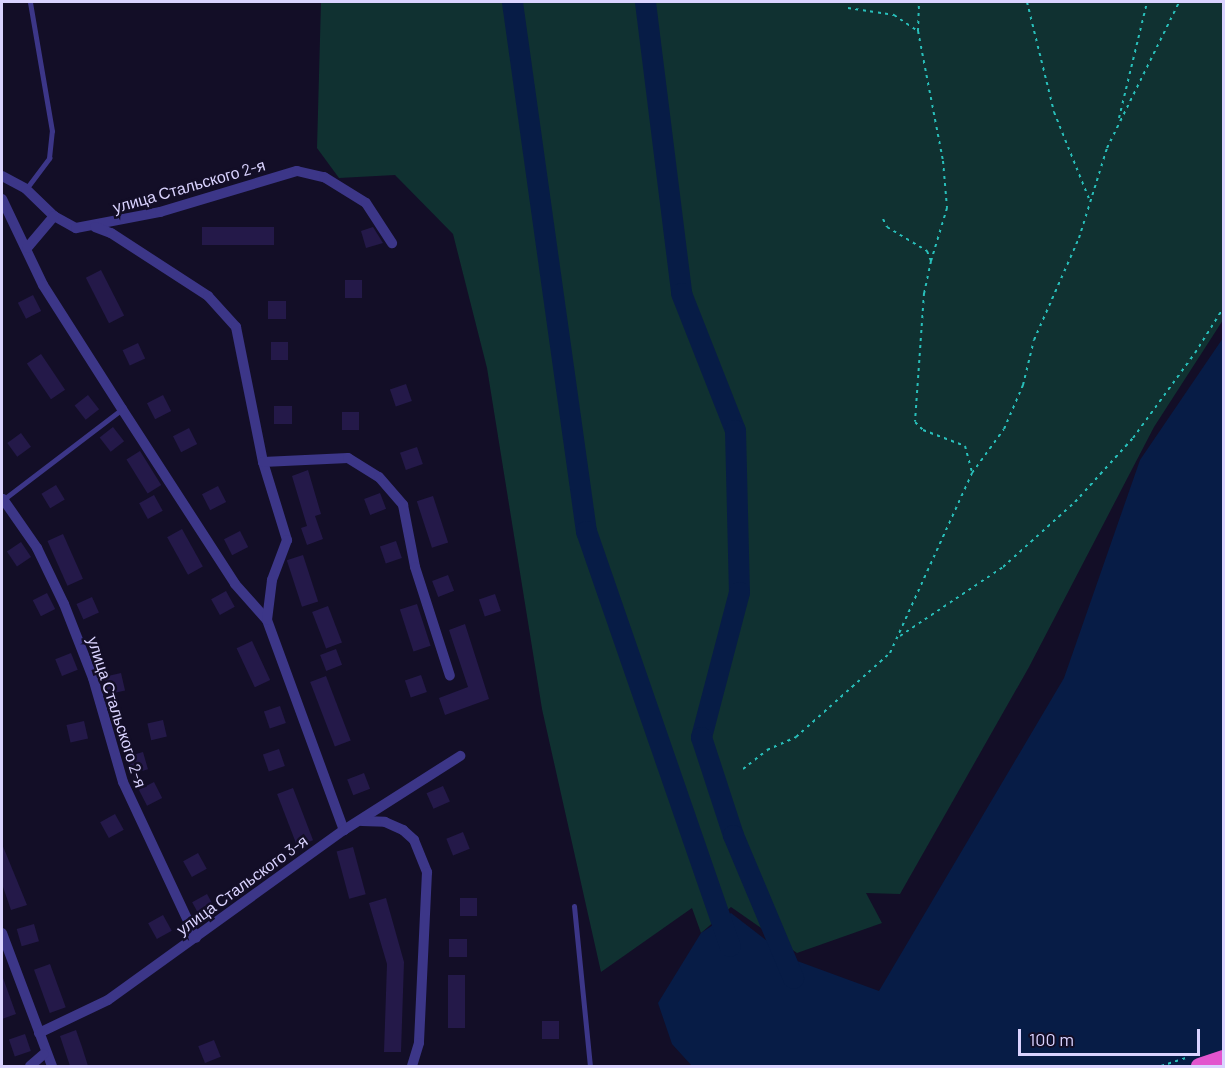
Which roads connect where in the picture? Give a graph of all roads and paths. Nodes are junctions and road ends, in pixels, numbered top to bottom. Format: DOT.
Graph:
graph roads {
  1 [pos="30,2"];
  2 [pos="919,2"];
  3 [pos="1027,2"];
  4 [pos="1147,2"];
  5 [pos="1179,2"];
  6 [pos="848,8"];
  7 [pos="918,31"];
  8 [pos="1118,123"];
  9 [pos="2,176"];
  10 [pos="26,189"];
  11 [pos="2,199"];
  12 [pos="1090,202"];
  13 [pos="54,216"];
  14 [pos="883,219"];
  15 [pos="96,227"];
  16 [pos="392,243"];
  17 [pos="27,248"];
  18 [pos="931,261"];
  19 [pos="1224,307"];
  20 [pos="122,409"];
  21 [pos="263,462"];
  22 [pos="972,473"];
  23 [pos="2,500"];
  24 [pos="267,620"];
  25 [pos="898,637"];
  26 [pos="450,676"];
  27 [pos="460,756"];
  28 [pos="744,769"];
  29 [pos="362,820"];
  30 [pos="344,830"];
  31 [pos="574,906"];
  32 [pos="2,933"];
  33 [pos="196,938"];
  34 [pos="39,1033"];
  35 [pos="44,1054"];
  36 [pos="1224,1058"];
  37 [pos="30,1066"];
  38 [pos="52,1066"];
  39 [pos="412,1066"];
  40 [pos="590,1066"];
  41 [pos="1199,1066"];
  1 -- 10 [label="lane"];
  2 -- 7 [label="path"];
  3 -- 12 [label="path"];
  4 -- 8 [label="path"];
  5 -- 8 [label="path"];
  6 -- 7 [label="path"];
  7 -- 18 [label="path"];
  8 -- 12 [label="path"];
  9 -- 10 [label="street"];
  10 -- 13 [label="street"];
  11 -- 17 [label="street, улица Стальского 2-я"];
  12 -- 22 [label="path"];
  13 -- 15 [label="street"];
  13 -- 17 [label="street"];
  14 -- 18 [label="path"];
  15 -- 16 [label="street, улица Стальского 2-я"];
  15 -- 21 [label="street, улица Стальского 2-я"];
  17 -- 20 [label="street, улица Стальского 2-я"];
  18 -- 22 [label="path"];
  19 -- 25 [label="path"];
  20 -- 23 [label="lane"];
  20 -- 24 [label="street, улица Стальского 2-я"];
  21 -- 24 [label="street, улица Стальского 2-я"];
  21 -- 26 [label="street"];
  22 -- 25 [label="path"];
  23 -- 33 [label="street, улица Стальского 2-я"];
  24 -- 30 [label="street, улица Стальского 2-я"];
  25 -- 28 [label="path"];
  27 -- 29 [label="street, улица Стальского 3-я"];
  29 -- 30 [label="street, улица Стальского 3-я"];
  29 -- 39 [label="street"];
  30 -- 33 [label="street, улица Стальского 3-я"];
  31 -- 40 [label="lane"];
  32 -- 34 [label="street"];
  33 -- 34 [label="street, улица Стальского 3-я"];
  34 -- 35 [label="street"];
  35 -- 37 [label="street"];
  35 -- 38 [label="street"];
  36 -- 41 [label="highway"];
}
